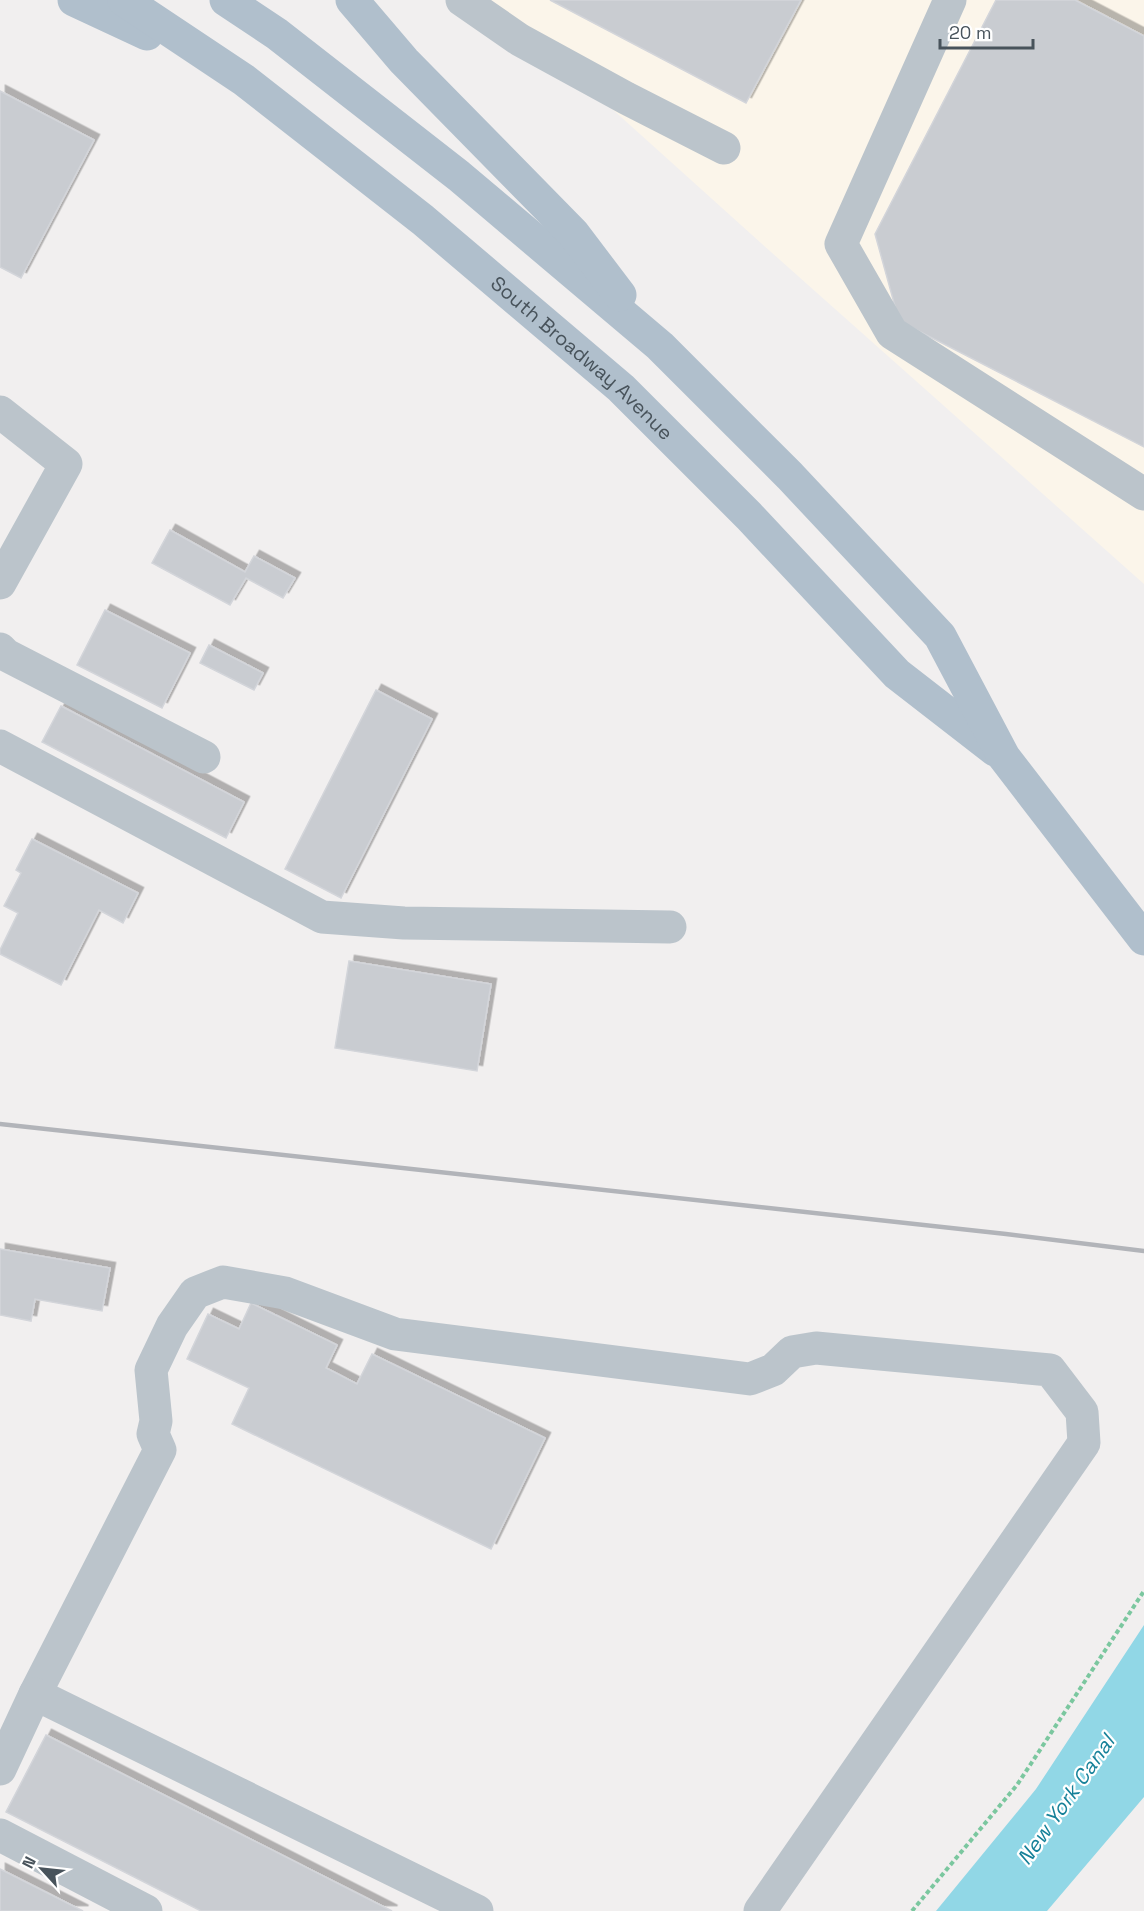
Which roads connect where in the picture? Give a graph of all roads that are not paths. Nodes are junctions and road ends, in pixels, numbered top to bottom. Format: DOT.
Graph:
graph roads {
  1 [pos="74,0"];
  2 [pos="124,0"];
  3 [pos="226,0"];
  4 [pos="352,0"];
  5 [pos="462,0"];
  6 [pos="950,0"];
  7 [pos="244,80"];
  8 [pos="724,148"];
  9 [pos="660,346"];
  10 [pos="0,412"];
  11 [pos="1144,494"];
  12 [pos="0,583"];
  13 [pos="0,649"];
  14 [pos="0,746"];
  15 [pos="204,757"];
  16 [pos="1004,757"];
  17 [pos="670,927"];
  18 [pos="1144,939"];
  19 [pos="35,1694"];
  20 [pos="0,1769"];
  21 [pos="0,1835"];
  22 [pos="146,1911"];
  23 [pos="477,1911"];
  24 [pos="760,1911"];
  1 -- 7 [label="main road"];
  2 -- 7 [label="main road, South Broadway Avenue"];
  3 -- 9 [label="main road, South Broadway Avenue"];
  4 -- 9 [label="main road"];
  5 -- 8 [label="street"];
  6 -- 11 [label="street"];
  7 -- 16 [label="main road, South Broadway Avenue"];
  9 -- 16 [label="main road, South Broadway Avenue"];
  10 -- 12 [label="street"];
  13 -- 15 [label="street"];
  14 -- 17 [label="street"];
  16 -- 18 [label="main road, South Broadway Avenue"];
  19 -- 20 [label="street"];
  19 -- 23 [label="street"];
  19 -- 24 [label="street"];
  21 -- 22 [label="street"];
}
